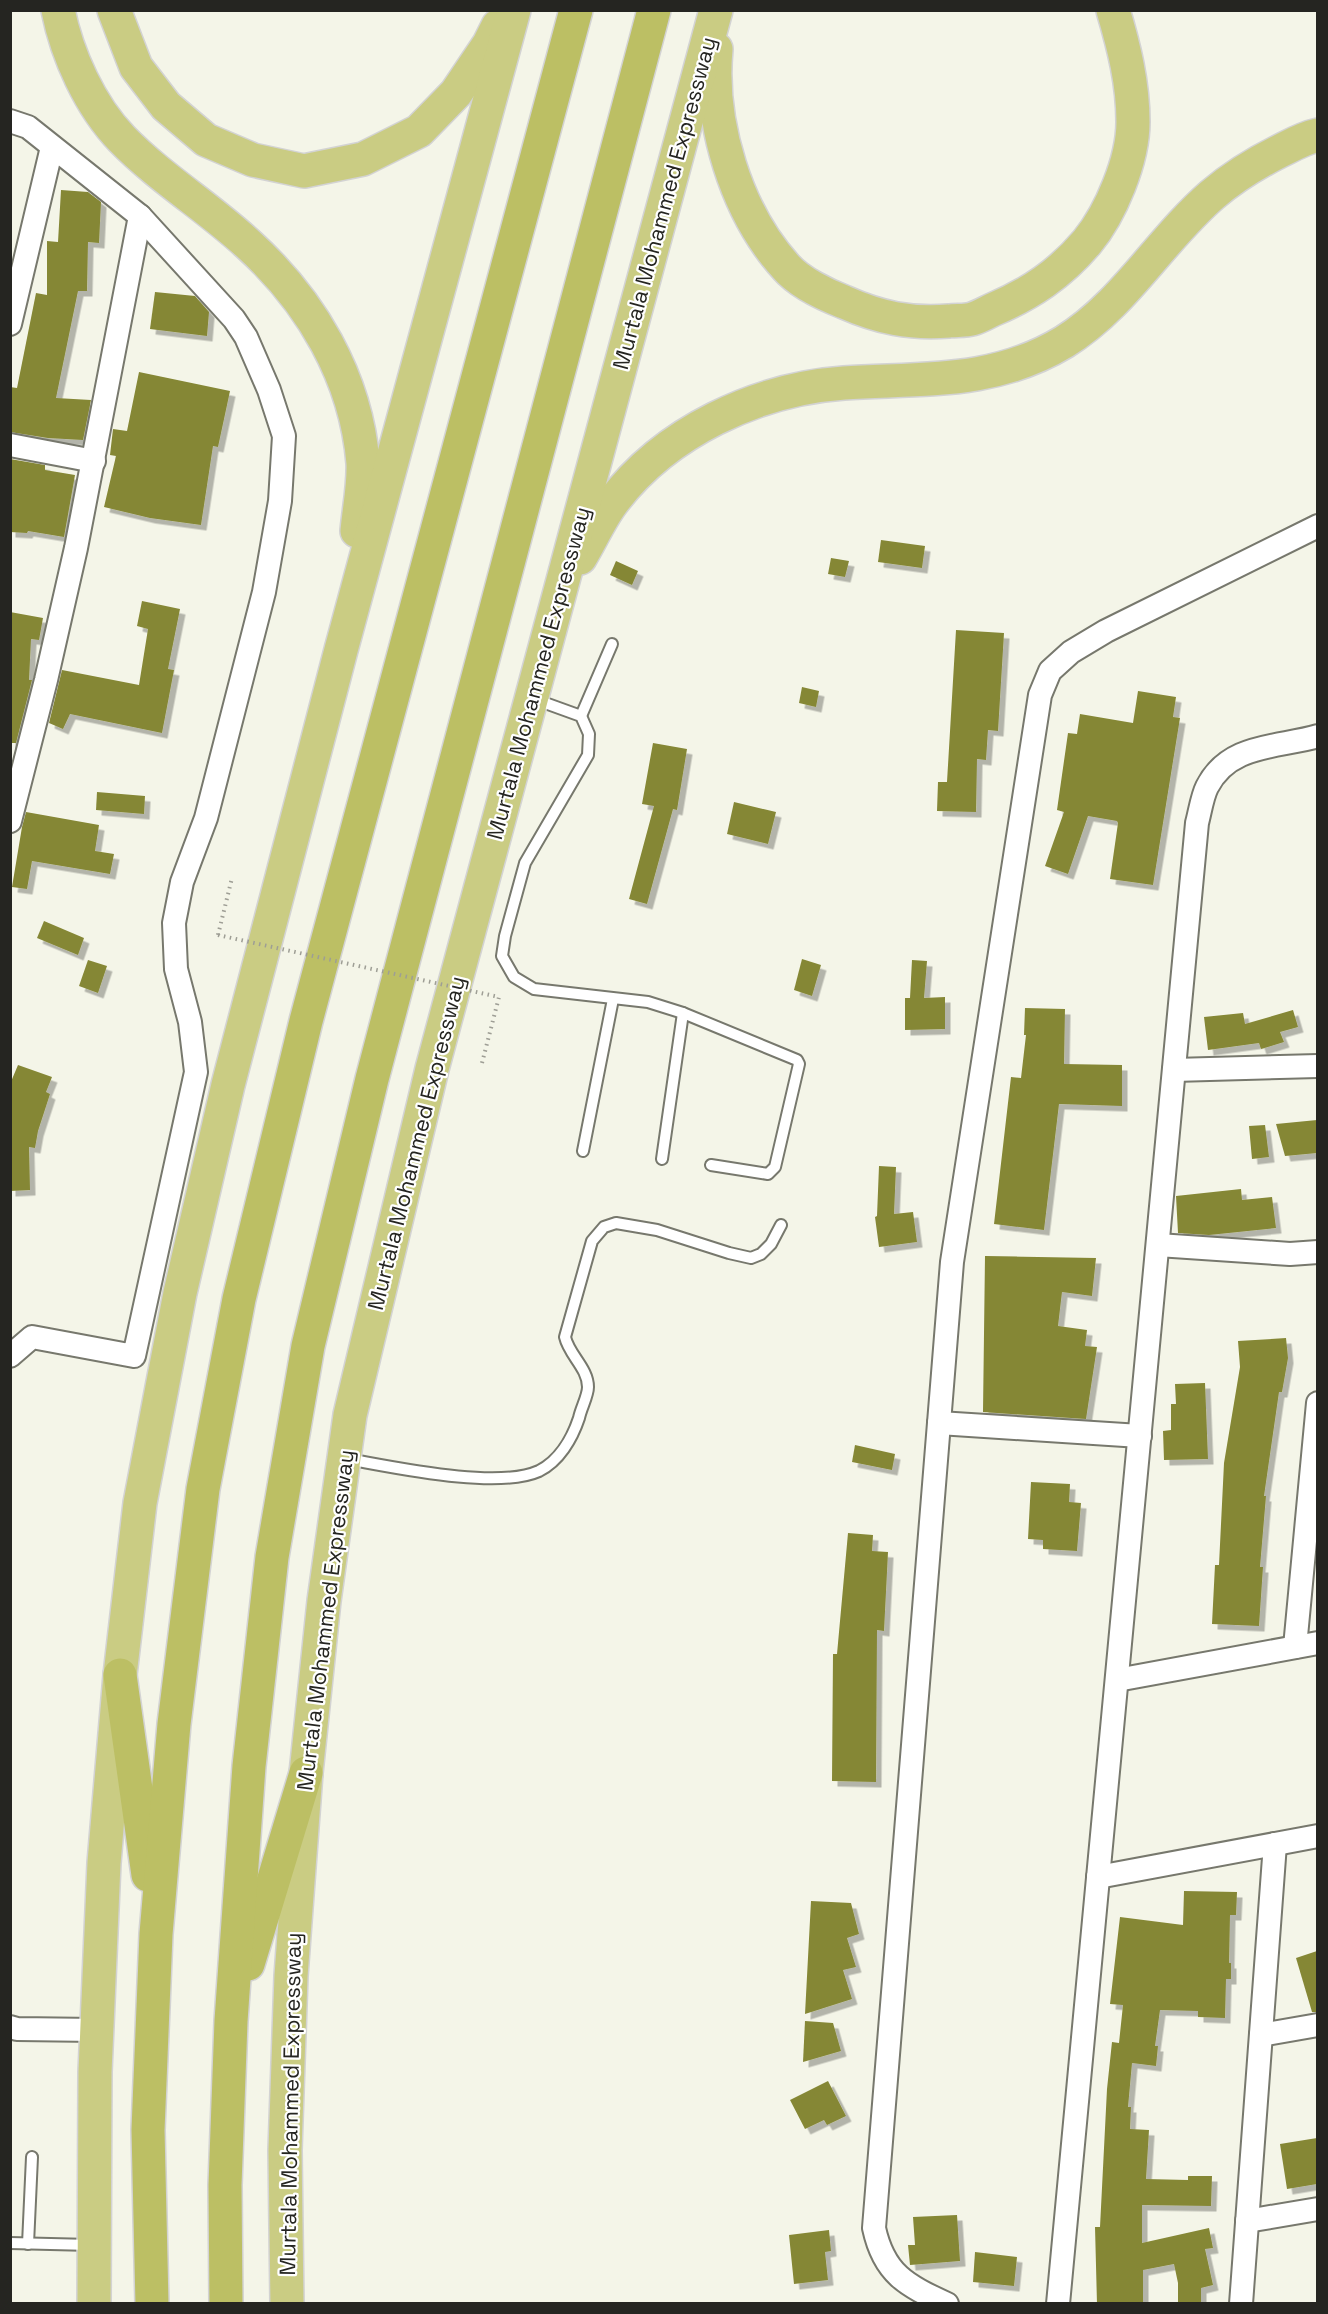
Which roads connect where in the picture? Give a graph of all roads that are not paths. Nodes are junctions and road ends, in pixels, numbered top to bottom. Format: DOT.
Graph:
graph roads {
  1 [pos="58,10"];
  2 [pos="114,10"];
  3 [pos="505,10"];
  4 [pos="514,10"];
  5 [pos="576,10"];
  6 [pos="654,10"];
  7 [pos="718,10"];
  8 [pos="1113,10"];
  9 [pos="10,120"];
  10 [pos="1317,135"];
  11 [pos="52,147"];
  12 [pos="140,216"];
  13 [pos="16,278"];
  14 [pos="10,324"];
  15 [pos="10,445"];
  16 [pos="94,461"];
  17 [pos="1317,526"];
  18 [pos="612,644"];
  19 [pos="544,645"];
  20 [pos="341,650"];
  21 [pos="531,698"];
  22 [pos="581,716"];
  23 [pos="1317,736"];
  24 [pos="10,821"];
  25 [pos="613,999"];
  26 [pos="683,1013"];
  27 [pos="1317,1066"];
  28 [pos="1174,1070"];
  29 [pos="583,1151"];
  30 [pos="662,1159"];
  31 [pos="711,1165"];
  32 [pos="781,1226"];
  33 [pos="1158,1245"];
  34 [pos="1317,1252"];
  35 [pos="10,1356"];
  36 [pos="1317,1403"];
  37 [pos="939,1423"];
  38 [pos="1140,1436"];
  39 [pos="1316,1440"];
  40 [pos="344,1458"];
  41 [pos="1317,1643"];
  42 [pos="1295,1647"];
  43 [pos="120,1675"];
  44 [pos="1117,1680"];
  45 [pos="306,1773"];
  46 [pos="1317,1836"];
  47 [pos="1275,1844"];
  48 [pos="1098,1877"];
  49 [pos="156,1934"];
  50 [pos="231,2021"];
  51 [pos="1317,2025"];
  52 [pos="10,2026"];
  53 [pos="97,2030"];
  54 [pos="1261,2035"];
  55 [pos="32,2157"];
  56 [pos="1317,2209"];
  57 [pos="1247,2221"];
  58 [pos="10,2243"];
  59 [pos="28,2244"];
  60 [pos="93,2245"];
  61 [pos="94,2304"];
  62 [pos="152,2304"];
  63 [pos="226,2304"];
  64 [pos="286,2304"];
  65 [pos="946,2304"];
  66 [pos="1058,2304"];
  67 [pos="1241,2304"];
  1 -- 20 [label="highway"];
  2 -- 3 [label="highway"];
  4 -- 20 [label="highway"];
  5 -- 49 [label="highway"];
  6 -- 50 [label="highway"];
  7 -- 8 [label="highway"];
  7 -- 19 [label="highway, Murtala Mohammed Expressway"];
  9 -- 11 [label="street"];
  10 -- 19 [label="highway"];
  11 -- 12 [label="street"];
  11 -- 13 [label="street"];
  12 -- 16 [label="street"];
  12 -- 35 [label="street"];
  13 -- 14 [label="street"];
  15 -- 16 [label="street"];
  16 -- 24 [label="street"];
  17 -- 37 [label="street"];
  18 -- 22 [label="lane"];
  19 -- 21 [label="highway, Murtala Mohammed Expressway"];
  20 -- 43 [label="highway"];
  21 -- 22 [label="lane"];
  21 -- 40 [label="highway, Murtala Mohammed Expressway"];
  22 -- 25 [label="lane"];
  23 -- 28 [label="street"];
  25 -- 26 [label="lane"];
  25 -- 29 [label="lane"];
  26 -- 30 [label="lane"];
  26 -- 31 [label="lane"];
  27 -- 28 [label="street"];
  28 -- 33 [label="street"];
  32 -- 40 [label="lane"];
  33 -- 34 [label="street"];
  33 -- 38 [label="street"];
  36 -- 39 [label="street"];
  37 -- 38 [label="street"];
  37 -- 65 [label="street"];
  38 -- 44 [label="street"];
  39 -- 42 [label="street"];
  40 -- 45 [label="highway, Murtala Mohammed Expressway"];
  41 -- 42 [label="street"];
  42 -- 44 [label="street"];
  43 -- 49 [label="highway"];
  43 -- 53 [label="highway"];
  44 -- 48 [label="street"];
  45 -- 50 [label="highway"];
  45 -- 64 [label="highway, Murtala Mohammed Expressway"];
  46 -- 47 [label="street"];
  47 -- 48 [label="street"];
  47 -- 54 [label="street"];
  48 -- 66 [label="street"];
  49 -- 62 [label="highway"];
  50 -- 63 [label="highway"];
  51 -- 54 [label="street"];
  52 -- 53 [label="street"];
  53 -- 60 [label="highway"];
  54 -- 57 [label="street"];
  55 -- 59 [label="lane"];
  56 -- 57 [label="street"];
  57 -- 67 [label="street"];
  58 -- 59 [label="lane"];
  59 -- 60 [label="lane"];
  60 -- 61 [label="highway"];
}
